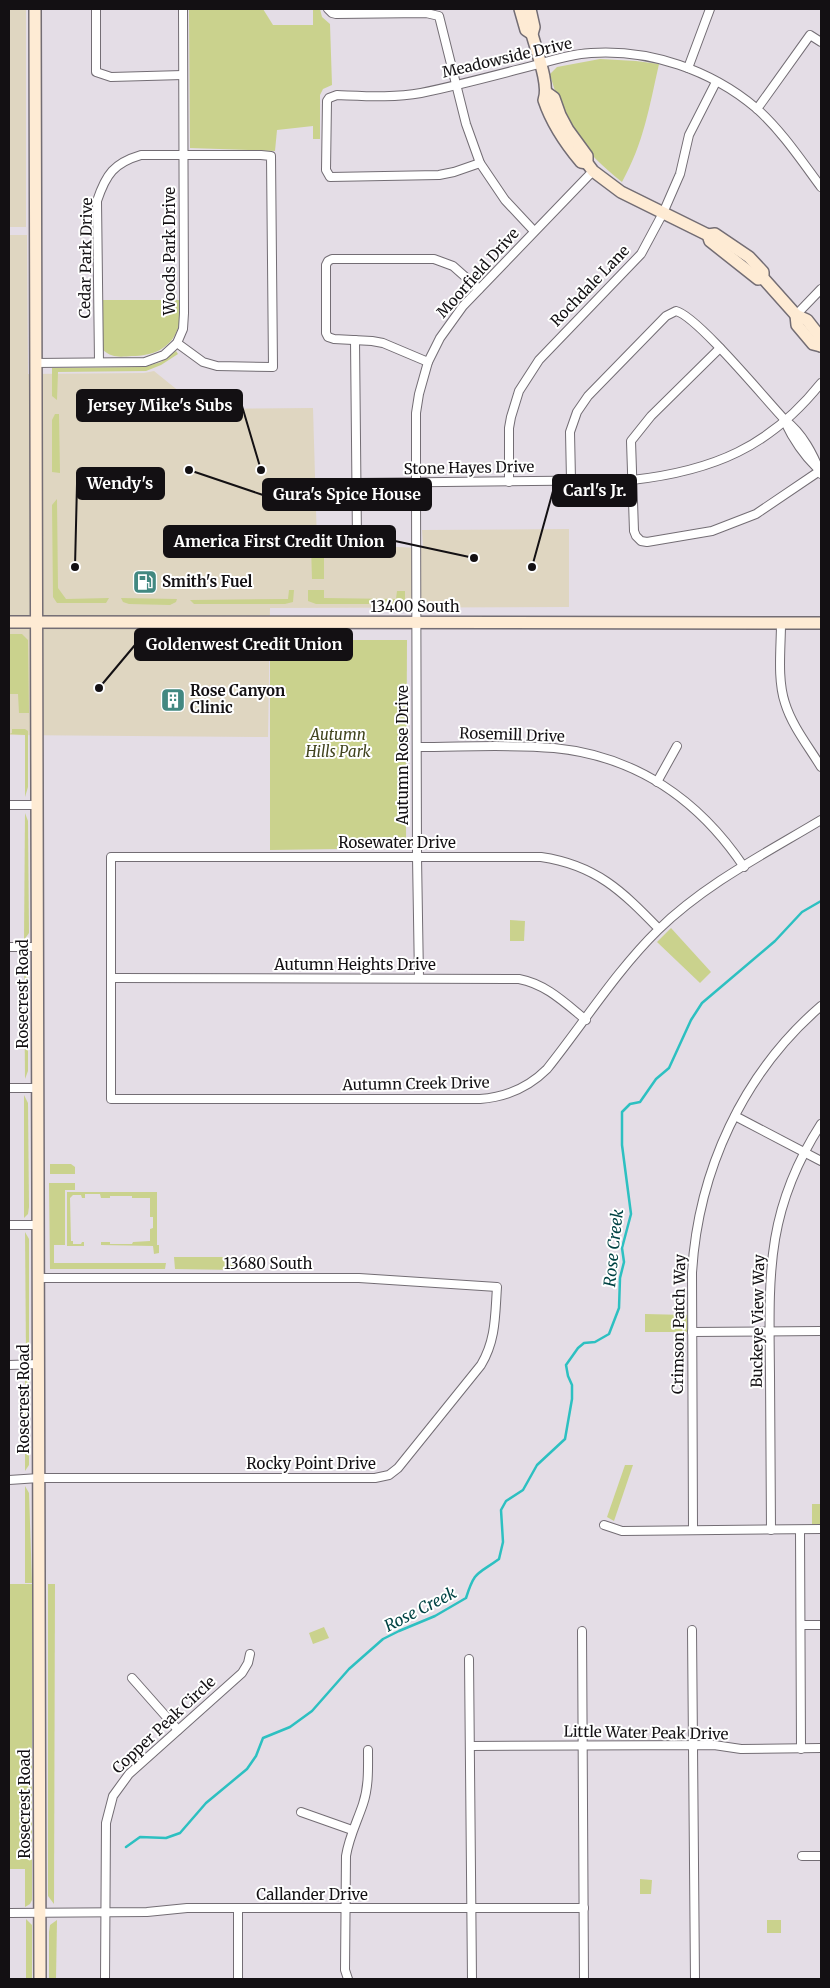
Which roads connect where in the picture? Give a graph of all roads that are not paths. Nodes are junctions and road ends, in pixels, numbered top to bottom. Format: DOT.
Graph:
graph roads {
  1 [pos="35,9"];
  2 [pos="96,9"];
  3 [pos="183,9"];
  4 [pos="520,9"];
  5 [pos="530,9"];
  6 [pos="710,9"];
  7 [pos="328,10"];
  8 [pos="532,34"];
  9 [pos="821,42"];
  10 [pos="540,64"];
  11 [pos="688,68"];
  12 [pos="183,75"];
  13 [pos="716,82"];
  14 [pos="457,84"];
  15 [pos="757,109"];
  16 [pos="184,154"];
  17 [pos="480,163"];
  18 [pos="590,167"];
  19 [pos="821,187"];
  20 [pos="663,213"];
  21 [pos="534,231"];
  22 [pos="479,289"];
  23 [pos="821,290"];
  24 [pos="796,315"];
  25 [pos="355,340"];
  26 [pos="177,343"];
  27 [pos="821,346"];
  28 [pos="720,348"];
  29 [pos="99,362"];
  30 [pos="428,362"];
  31 [pos="35,363"];
  32 [pos="821,382"];
  33 [pos="785,420"];
  34 [pos="821,472"];
  35 [pos="570,480"];
  36 [pos="632,480"];
  37 [pos="509,482"];
  38 [pos="356,483"];
  39 [pos="416,483"];
  40 [pos="357,541"];
  41 [pos="9,622"];
  42 [pos="37,622"];
  43 [pos="416,622"];
  44 [pos="781,623"];
  45 [pos="821,623"];
  46 [pos="678,746"];
  47 [pos="417,747"];
  48 [pos="821,767"];
  49 [pos="658,782"];
  50 [pos="9,805"];
  51 [pos="37,805"];
  52 [pos="821,820"];
  53 [pos="417,857"];
  54 [pos="744,867"];
  55 [pos="659,929"];
  56 [pos="9,947"];
  57 [pos="38,947"];
  58 [pos="111,978"];
  59 [pos="419,978"];
  60 [pos="821,1006"];
  61 [pos="586,1020"];
  62 [pos="9,1088"];
  63 [pos="38,1088"];
  64 [pos="735,1116"];
  65 [pos="821,1124"];
  66 [pos="804,1152"];
  67 [pos="821,1161"];
  68 [pos="9,1225"];
  69 [pos="38,1225"];
  70 [pos="38,1278"];
  71 [pos="497,1288"];
  72 [pos="821,1331"];
  73 [pos="692,1332"];
  74 [pos="770,1332"];
  75 [pos="39,1364"];
  76 [pos="9,1365"];
  77 [pos="39,1478"];
  78 [pos="9,1480"];
  79 [pos="604,1525"];
  80 [pos="821,1529"];
  81 [pos="693,1530"];
  82 [pos="771,1530"];
  83 [pos="800,1530"];
  84 [pos="801,1625"];
  85 [pos="821,1625"];
  86 [pos="692,1630"];
  87 [pos="582,1631"];
  88 [pos="250,1654"];
  89 [pos="469,1659"];
  90 [pos="132,1678"];
  91 [pos="178,1730"];
  92 [pos="583,1745"];
  93 [pos="693,1745"];
  94 [pos="470,1746"];
  95 [pos="821,1748"];
  96 [pos="802,1749"];
  97 [pos="368,1750"];
  98 [pos="301,1812"];
  99 [pos="352,1830"];
  100 [pos="802,1856"];
  101 [pos="821,1856"];
  102 [pos="345,1908"];
  103 [pos="471,1908"];
  104 [pos="584,1908"];
  105 [pos="238,1909"];
  106 [pos="106,1912"];
  107 [pos="9,1913"];
  108 [pos="40,1913"];
  109 [pos="40,1979"];
  110 [pos="106,1979"];
  111 [pos="238,1979"];
  112 [pos="348,1979"];
  113 [pos="472,1979"];
  114 [pos="584,1979"];
  115 [pos="694,1979"];
  1 -- 31 [label="main road, Rosecrest Road"];
  2 -- 12 [label="street"];
  3 -- 12 [label="street, Woods Park Drive"];
  4 -- 8 [label="main road"];
  5 -- 8 [label="main road"];
  6 -- 11 [label="street"];
  7 -- 14 [label="street"];
  8 -- 10 [label="main road"];
  9 -- 15 [label="street"];
  10 -- 11 [label="street, Meadowside Drive"];
  10 -- 14 [label="street, Meadowside Drive"];
  10 -- 18 [label="main road"];
  11 -- 13 [label="street, Meadowside Drive"];
  12 -- 16 [label="street, Woods Park Drive"];
  13 -- 15 [label="street, Meadowside Drive"];
  13 -- 20 [label="street, Rochdale Lane"];
  14 -- 17 [label="street"];
  14 -- 17 [label="street, Meadowside Drive"];
  15 -- 19 [label="street, Meadowside Drive"];
  16 -- 26 [label="street, Woods Park Drive"];
  16 -- 26 [label="street, Cedar Park Drive"];
  16 -- 29 [label="street, Cedar Park Drive"];
  17 -- 21 [label="street"];
  18 -- 20 [label="main road"];
  18 -- 21 [label="street, Moorfield Drive"];
  20 -- 24 [label="main road"];
  20 -- 37 [label="street, Rochdale Lane"];
  21 -- 22 [label="street, Moorfield Drive"];
  22 -- 25 [label="street"];
  22 -- 30 [label="street, Moorfield Drive"];
  23 -- 24 [label="street"];
  24 -- 27 [label="main road"];
  25 -- 30 [label="street"];
  25 -- 38 [label="street"];
  26 -- 29 [label="street"];
  28 -- 33 [label="street"];
  28 -- 35 [label="street"];
  28 -- 36 [label="street"];
  29 -- 31 [label="street"];
  30 -- 39 [label="street, Moorfield Drive"];
  31 -- 42 [label="main road, Rosecrest Road"];
  32 -- 33 [label="street, Stone Hayes Drive"];
  33 -- 34 [label="street"];
  33 -- 36 [label="street, Stone Hayes Drive"];
  34 -- 36 [label="street"];
  35 -- 36 [label="street, Stone Hayes Drive"];
  35 -- 37 [label="street, Stone Hayes Drive"];
  37 -- 39 [label="street, Stone Hayes Drive"];
  38 -- 39 [label="street, Stone Hayes Drive"];
  38 -- 40 [label="street"];
  39 -- 43 [label="street, Moorfield Drive"];
  41 -- 42 [label="main road, 13400 South"];
  42 -- 43 [label="main road, 13400 South"];
  42 -- 51 [label="main road, Rosecrest Road"];
  43 -- 44 [label="main road, 13400 South"];
  43 -- 47 [label="street, Autumn Rose Drive"];
  44 -- 45 [label="main road, 13400 South"];
  44 -- 48 [label="street"];
  46 -- 49 [label="street"];
  47 -- 49 [label="street, Rosemill Drive"];
  47 -- 53 [label="street, Autumn Rose Drive"];
  49 -- 54 [label="street, Rosemill Drive"];
  50 -- 51 [label="street"];
  51 -- 57 [label="main road, Rosecrest Road"];
  52 -- 54 [label="street, Autumn Creek Drive"];
  53 -- 55 [label="street, Rosewater Drive"];
  53 -- 58 [label="street, Rosewater Drive"];
  53 -- 59 [label="street, Autumn Rose Drive"];
  54 -- 55 [label="street, Autumn Creek Drive"];
  55 -- 61 [label="street, Autumn Creek Drive"];
  56 -- 57 [label="street"];
  57 -- 63 [label="main road, Rosecrest Road"];
  58 -- 59 [label="street, Autumn Heights Drive"];
  58 -- 61 [label="street, Autumn Creek Drive"];
  59 -- 61 [label="street, Autumn Heights Drive"];
  60 -- 64 [label="street, Crimson Patch Way"];
  62 -- 63 [label="street"];
  63 -- 69 [label="main road, Rosecrest Road"];
  64 -- 66 [label="street"];
  64 -- 73 [label="street, Crimson Patch Way"];
  65 -- 66 [label="street, Buckeye View Way"];
  66 -- 67 [label="street"];
  66 -- 74 [label="street, Buckeye View Way"];
  68 -- 69 [label="street"];
  69 -- 70 [label="main road, Rosecrest Road"];
  70 -- 71 [label="street, 13680 South"];
  70 -- 75 [label="main road, Rosecrest Road"];
  71 -- 77 [label="street, Rocky Point Drive"];
  72 -- 74 [label="street"];
  73 -- 74 [label="street"];
  73 -- 81 [label="street, Crimson Patch Way"];
  74 -- 82 [label="street, Buckeye View Way"];
  75 -- 76 [label="street"];
  75 -- 77 [label="main road, Rosecrest Road"];
  77 -- 78 [label="street, Rocky Point Drive"];
  77 -- 108 [label="main road, Rosecrest Road"];
  79 -- 81 [label="street"];
  80 -- 83 [label="street"];
  81 -- 82 [label="street"];
  82 -- 83 [label="street"];
  83 -- 84 [label="street"];
  84 -- 85 [label="street"];
  84 -- 96 [label="street"];
  86 -- 93 [label="street"];
  87 -- 92 [label="street"];
  88 -- 91 [label="street, Copper Peak Circle"];
  89 -- 94 [label="street"];
  90 -- 91 [label="street"];
  91 -- 106 [label="street, Copper Peak Circle"];
  92 -- 93 [label="street, Little Water Peak Drive"];
  92 -- 94 [label="street, Little Water Peak Drive"];
  92 -- 104 [label="street"];
  93 -- 96 [label="street, Little Water Peak Drive"];
  93 -- 115 [label="street"];
  94 -- 103 [label="street"];
  95 -- 96 [label="street, Little Water Peak Drive"];
  97 -- 99 [label="street"];
  98 -- 99 [label="street"];
  99 -- 102 [label="street"];
  100 -- 101 [label="street"];
  102 -- 103 [label="street, Callander Drive"];
  102 -- 105 [label="street, Callander Drive"];
  102 -- 112 [label="street"];
  103 -- 104 [label="street, Callander Drive"];
  103 -- 113 [label="street"];
  104 -- 114 [label="street"];
  105 -- 106 [label="street, Callander Drive"];
  105 -- 111 [label="street"];
  106 -- 108 [label="street, Callander Drive"];
  106 -- 110 [label="street, Copper Peak Circle"];
  107 -- 108 [label="street, Callander Drive"];
  108 -- 109 [label="main road, Rosecrest Road"];
}
